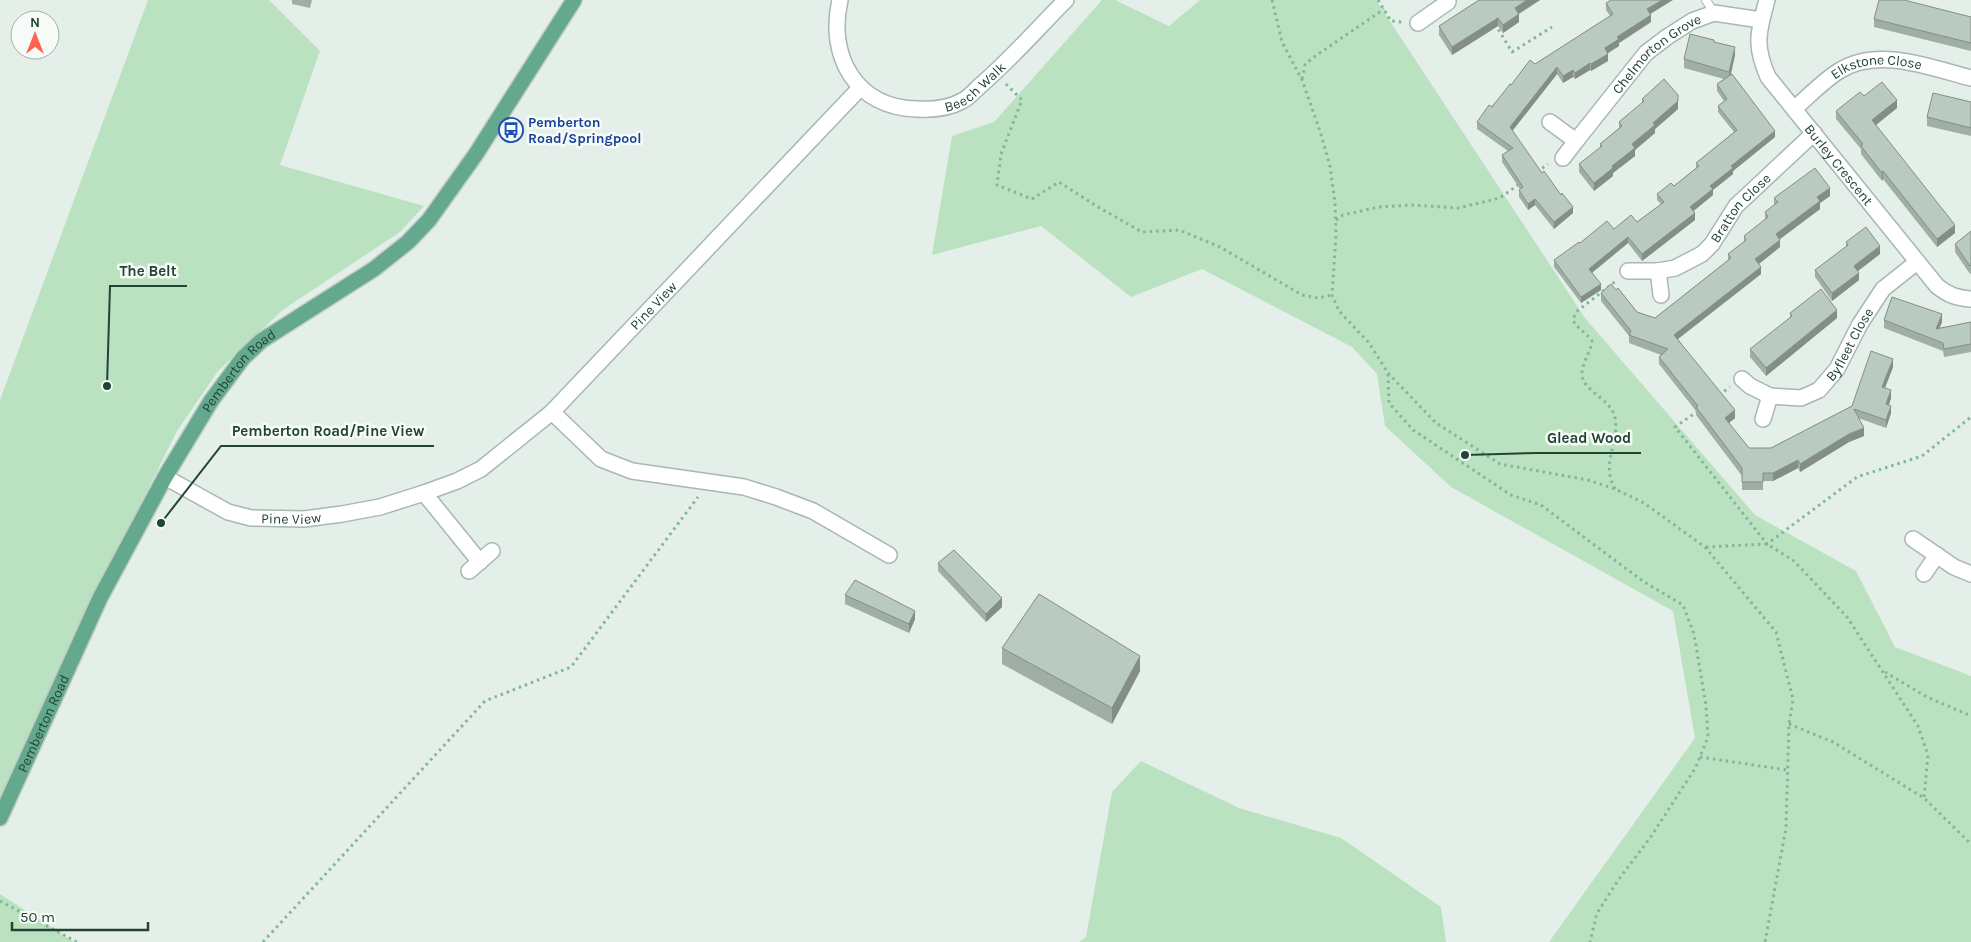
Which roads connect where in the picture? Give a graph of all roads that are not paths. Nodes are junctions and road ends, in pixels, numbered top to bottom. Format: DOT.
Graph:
graph roads {
  1 [pos="574,0"];
  2 [pos="840,0"];
  3 [pos="1066,0"];
  4 [pos="1767,0"];
  5 [pos="1448,1"];
  6 [pos="1710,6"];
  7 [pos="1761,20"];
  8 [pos="1418,23"];
  9 [pos="1971,78"];
  10 [pos="860,88"];
  11 [pos="1795,108"];
  12 [pos="1550,122"];
  13 [pos="1814,133"];
  14 [pos="1576,141"];
  15 [pos="1562,158"];
  16 [pos="1917,262"];
  17 [pos="1628,271"];
  18 [pos="1658,271"];
  19 [pos="1661,295"];
  20 [pos="1971,299"];
  21 [pos="1742,379"];
  22 [pos="1770,396"];
  23 [pos="552,412"];
  24 [pos="1764,419"];
  25 [pos="165,477"];
  26 [pos="424,494"];
  27 [pos="1913,539"];
  28 [pos="492,551"];
  29 [pos="889,555"];
  30 [pos="1937,555"];
  31 [pos="1924,574"];
  32 [pos="1971,574"];
  33 [pos="0,818"];
  1 -- 25 [label="main road, Pemberton Road"];
  2 -- 10 [label="street"];
  3 -- 10 [label="street, Beech Walk"];
  4 -- 7 [label="street, Burley Crescent"];
  5 -- 8 [label="street"];
  6 -- 7 [label="street, Chelmorton Grove"];
  6 -- 14 [label="street, Chelmorton Grove"];
  7 -- 11 [label="street, Burley Crescent"];
  9 -- 11 [label="street, Elkstone Close"];
  10 -- 23 [label="street, Pine View"];
  11 -- 13 [label="street, Burley Crescent"];
  12 -- 14 [label="street"];
  13 -- 16 [label="street, Burley Crescent"];
  13 -- 18 [label="street, Bratton Close"];
  14 -- 15 [label="street, Chelmorton Grove"];
  16 -- 20 [label="street, Burley Crescent"];
  16 -- 22 [label="street, Byfleet Close"];
  17 -- 18 [label="street, Bratton Close"];
  18 -- 19 [label="street"];
  21 -- 22 [label="street, Byfleet Close"];
  22 -- 24 [label="street"];
  23 -- 26 [label="street, Pine View"];
  23 -- 29 [label="street"];
  25 -- 26 [label="street, Pine View"];
  25 -- 33 [label="main road, Pemberton Road"];
  26 -- 28 [label="street"];
  27 -- 30 [label="street"];
  30 -- 31 [label="street"];
  30 -- 32 [label="street"];
}
